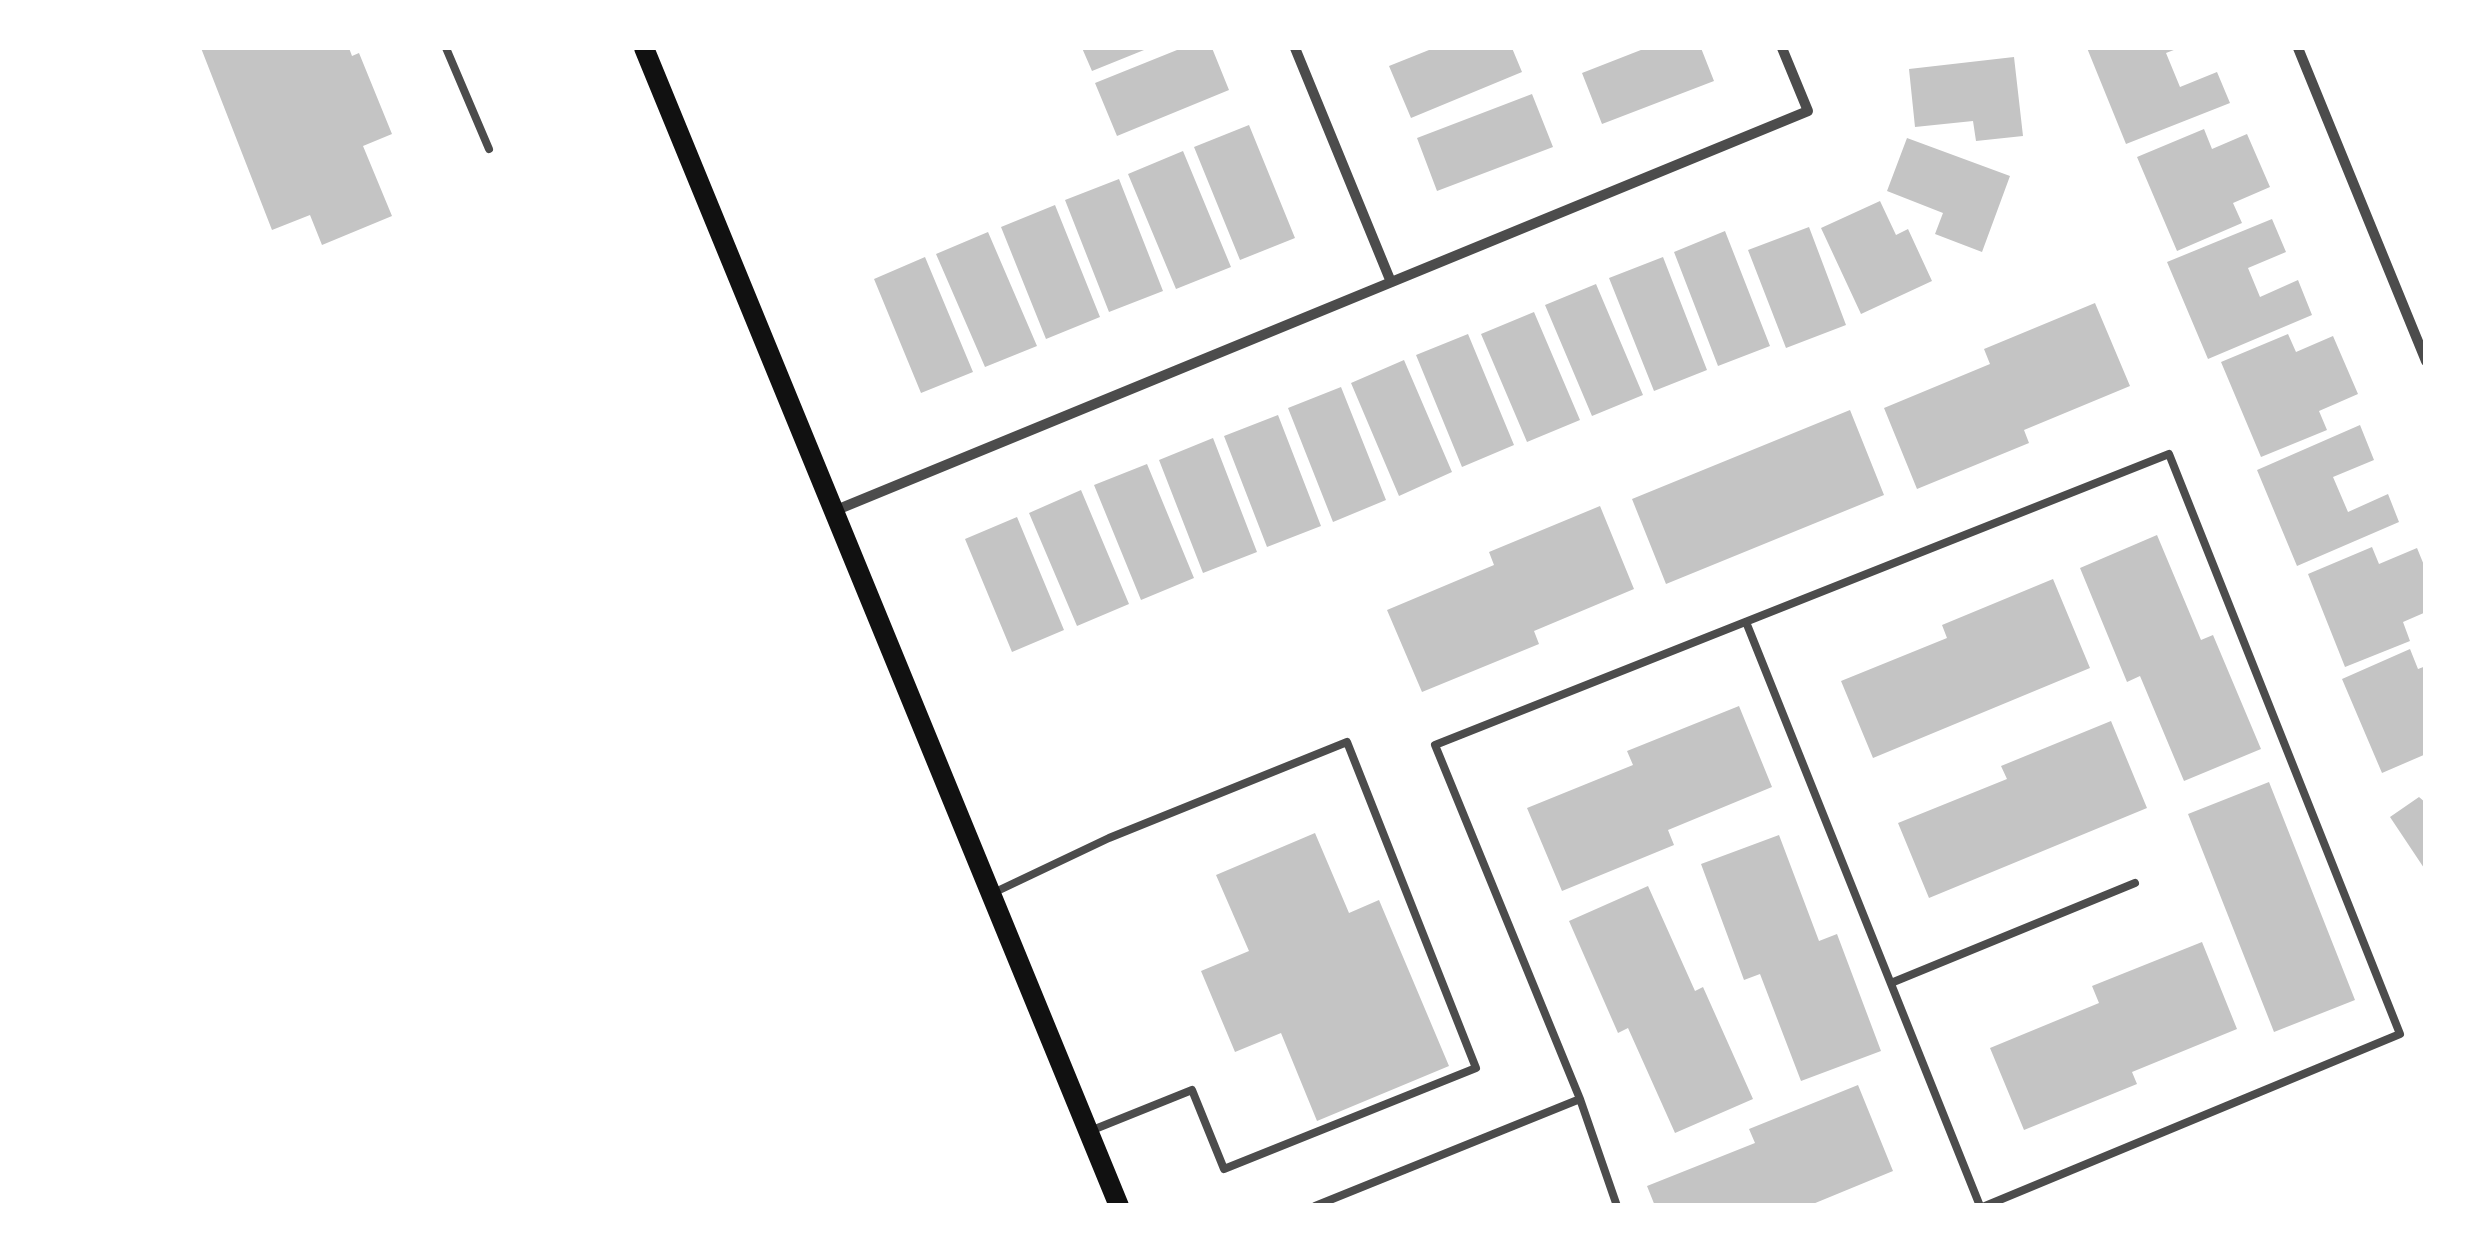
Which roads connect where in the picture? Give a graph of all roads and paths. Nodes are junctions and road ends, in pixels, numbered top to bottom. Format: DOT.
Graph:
graph roads {
  1 [pos="446,48"];
  2 [pos="644,48"];
  3 [pos="1295,48"];
  4 [pos="1782,48"];
  5 [pos="2298,48"];
  6 [pos="489,149"];
  7 [pos="1391,282"];
  8 [pos="2426,361"];
  9 [pos="834,510"];
  10 [pos="1746,622"];
  11 [pos="2135,882"];
  12 [pos="991,894"];
  13 [pos="1891,983"];
  14 [pos="1580,1098"];
  15 [pos="1088,1132"];
  16 [pos="1119,1206"];
  17 [pos="1315,1206"];
  18 [pos="1618,1206"];
  19 [pos="1983,1206"];
  1 -- 6 [label="lane"];
  2 -- 9 [label="main road"];
  3 -- 7 [label="street"];
  4 -- 7 [label="street"];
  5 -- 8 [label="street"];
  7 -- 9 [label="street"];
  9 -- 12 [label="main road"];
  10 -- 13 [label="lane"];
  10 -- 14 [label="lane"];
  10 -- 19 [label="lane"];
  11 -- 13 [label="lane"];
  12 -- 15 [label="main road"];
  12 -- 15 [label="lane"];
  13 -- 19 [label="lane"];
  14 -- 17 [label="lane"];
  14 -- 18 [label="lane"];
  15 -- 16 [label="main road"];
}
